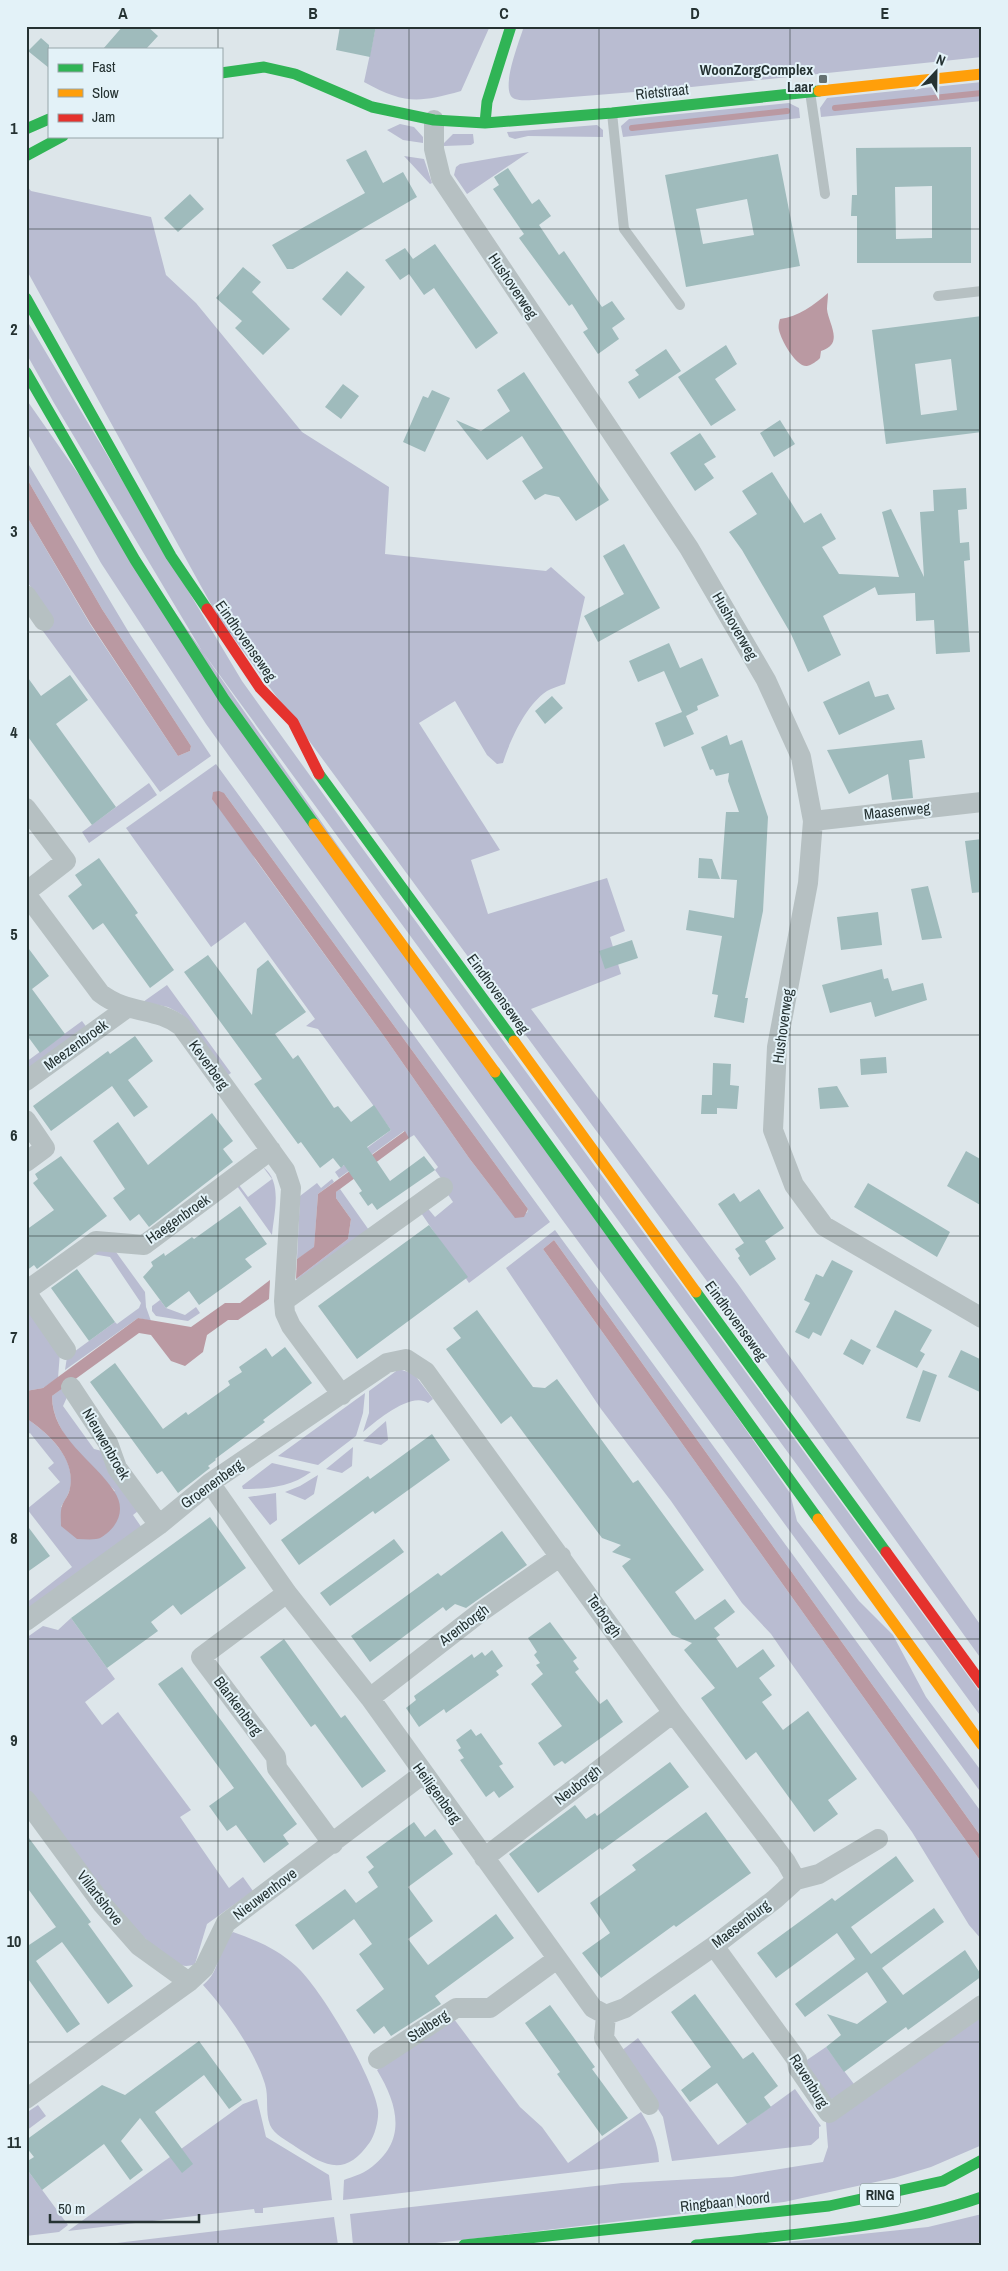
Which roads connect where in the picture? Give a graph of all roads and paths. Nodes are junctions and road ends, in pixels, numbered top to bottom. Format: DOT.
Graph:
graph roads {
  1 [pos="510,26"];
  2 [pos="222,74"];
  3 [pos="982,74"];
  4 [pos="810,91"];
  5 [pos="612,112"];
  6 [pos="48,120"];
  7 [pos="434,120"];
  8 [pos="485,123"];
  9 [pos="26,129"];
  10 [pos="59,138"];
  11 [pos="27,154"];
  12 [pos="824,194"];
  13 [pos="982,291"];
  14 [pos="938,296"];
  15 [pos="26,298"];
  16 [pos="680,305"];
  17 [pos="26,372"];
  18 [pos="26,595"];
  19 [pos="44,621"];
  20 [pos="982,802"];
  21 [pos="26,808"];
  22 [pos="813,821"];
  23 [pos="26,893"];
  24 [pos="127,1008"];
  25 [pos="26,1081"];
  26 [pos="26,1120"];
  27 [pos="271,1150"];
  28 [pos="26,1162"];
  29 [pos="442,1187"];
  30 [pos="26,1292"];
  31 [pos="284,1301"];
  32 [pos="982,1318"];
  33 [pos="66,1350"];
  34 [pos="406,1359"];
  35 [pos="71,1386"];
  36 [pos="342,1395"];
  37 [pos="210,1483"];
  38 [pos="159,1525"];
  39 [pos="561,1556"];
  40 [pos="287,1593"];
  41 [pos="26,1622"];
  42 [pos="982,1684"];
  43 [pos="370,1698"];
  44 [pos="673,1713"];
  45 [pos="982,1744"];
  46 [pos="423,1774"];
  47 [pos="26,1800"];
  48 [pos="878,1839"];
  49 [pos="333,1844"];
  50 [pos="484,1858"];
  51 [pos="796,1880"];
  52 [pos="714,1946"];
  53 [pos="557,1959"];
  54 [pos="189,1982"];
  55 [pos="982,2005"];
  56 [pos="606,2015"];
  57 [pos="378,2059"];
  58 [pos="26,2099"];
  59 [pos="649,2105"];
  60 [pos="982,2160"];
  61 [pos="982,2197"];
  62 [pos="464,2245"];
  63 [pos="696,2245"];
  1 -- 8 [label="main road"];
  2 -- 7 [label="main road"];
  3 -- 4 [label="main road, Rietstraat"];
  4 -- 5 [label="main road, Rietstraat"];
  4 -- 12 [label="lane"];
  5 -- 8 [label="main road, Rietstraat"];
  5 -- 16 [label="lane"];
  6 -- 9 [label="main road"];
  7 -- 8 [label="main road, Rietstraat"];
  7 -- 22 [label="street, Hushoverweg"];
  10 -- 11 [label="main road"];
  13 -- 14 [label="lane"];
  15 -- 42 [label="main road, Eindhovenseweg"];
  17 -- 45 [label="main road"];
  18 -- 19 [label="street"];
  20 -- 22 [label="street, Maasenweg"];
  21 -- 23 [label="street"];
  22 -- 32 [label="street, Hushoverweg"];
  23 -- 24 [label="street, Keverberg"];
  24 -- 25 [label="street, Meezenbroek"];
  24 -- 27 [label="street, Keverberg"];
  26 -- 28 [label="street"];
  27 -- 30 [label="street, Haegenbroek"];
  27 -- 31 [label="street, Keverberg"];
  29 -- 31 [label="street"];
  30 -- 33 [label="street"];
  31 -- 36 [label="street, Keverberg"];
  34 -- 36 [label="street, Groenenberg"];
  34 -- 39 [label="street, Terborgh"];
  35 -- 38 [label="street, Nieuwenbroek"];
  36 -- 37 [label="street, Groenenberg"];
  37 -- 38 [label="street, Groenenberg"];
  37 -- 40 [label="street, Heiligenberg"];
  38 -- 41 [label="street, Groenenberg"];
  39 -- 43 [label="street, Arenborgh"];
  39 -- 44 [label="street, Terborgh"];
  40 -- 43 [label="street, Heiligenberg"];
  40 -- 49 [label="street, Blankenberg"];
  43 -- 46 [label="street, Heiligenberg"];
  44 -- 50 [label="street, Neuborgh"];
  44 -- 51 [label="street, Terborgh"];
  46 -- 49 [label="street, Nieuwenhove"];
  46 -- 50 [label="street, Heiligenberg"];
  47 -- 54 [label="street, Villartshove"];
  48 -- 51 [label="street, Maesenburg"];
  49 -- 54 [label="street, Nieuwenhove"];
  50 -- 53 [label="street, Heiligenberg"];
  51 -- 52 [label="street, Maesenburg"];
  52 -- 55 [label="street, Ravenburg"];
  52 -- 56 [label="street, Maesenburg"];
  53 -- 56 [label="street, Heiligenberg"];
  53 -- 57 [label="street, Stalberg"];
  54 -- 58 [label="street, Nieuwenhove"];
  56 -- 59 [label="street"];
  60 -- 62 [label="main road, Ringbaan Noord / RING"];
  61 -- 63 [label="main road, RING"];
}
